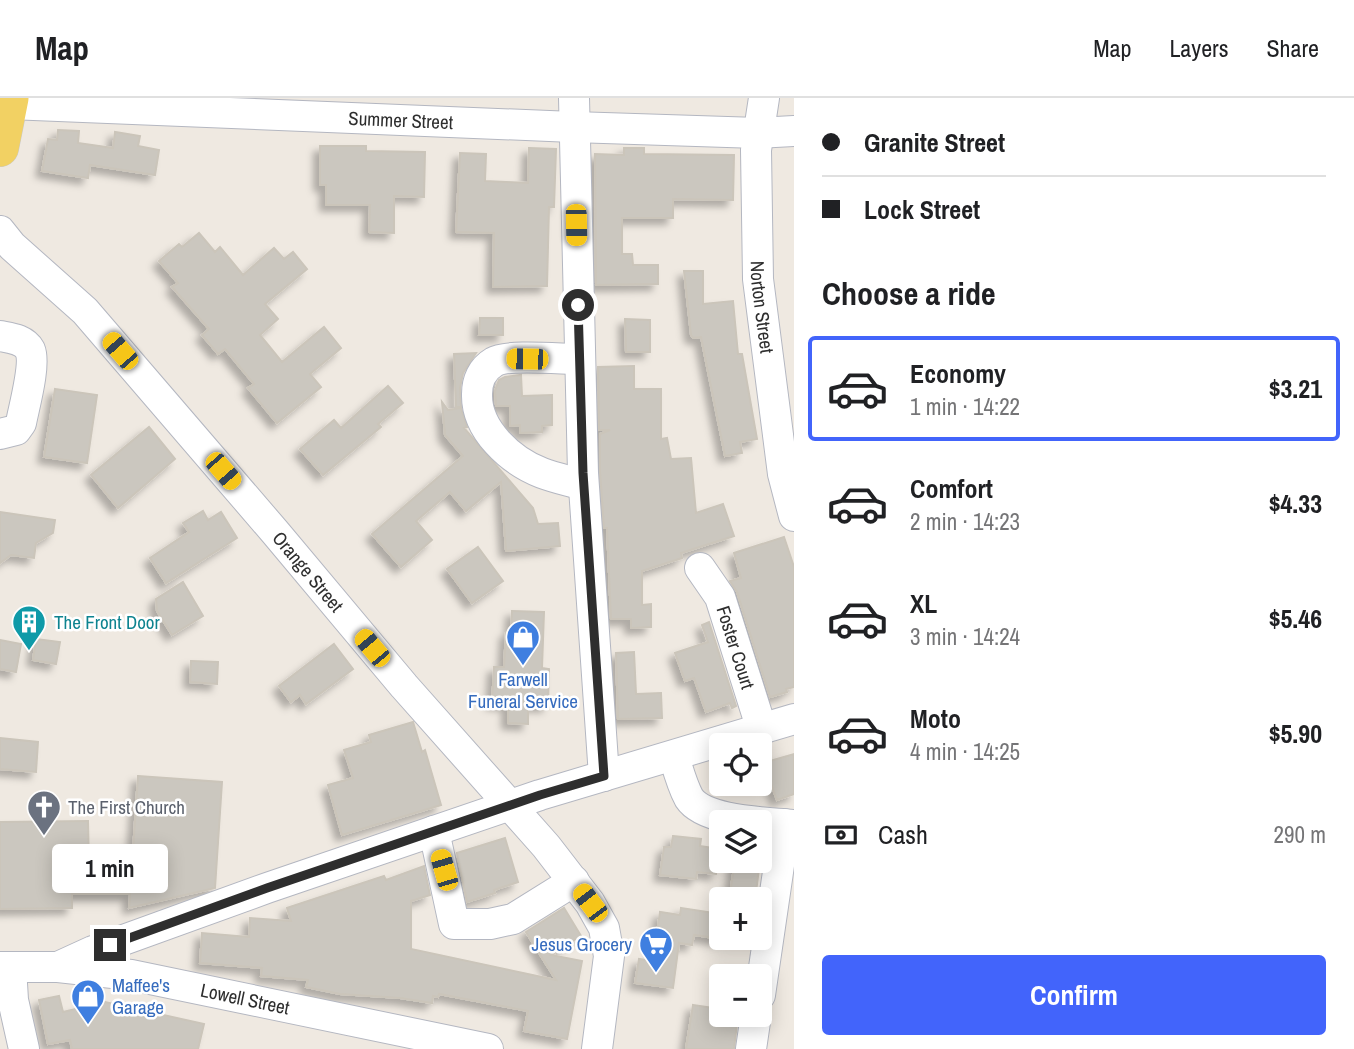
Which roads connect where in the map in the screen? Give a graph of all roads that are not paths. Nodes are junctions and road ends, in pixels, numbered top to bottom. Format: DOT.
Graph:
graph roads {
  1 [pos="764,98"];
  2 [pos="9,101"];
  3 [pos="573,113"];
  4 [pos="794,131"];
  5 [pos="758,133"];
  6 [pos="0,148"];
  7 [pos="0,231"];
  8 [pos="0,336"];
  9 [pos="579,359"];
  10 [pos="0,434"];
  11 [pos="583,485"];
  12 [pos="794,516"];
  13 [pos="700,568"];
  14 [pos="794,719"];
  15 [pos="762,730"];
  16 [pos="674,756"];
  17 [pos="604,776"];
  18 [pos="509,806"];
  19 [pos="790,825"];
  20 [pos="433,831"];
  21 [pos="574,881"];
  22 [pos="765,964"];
  23 [pos="5,967"];
  24 [pos="58,967"];
  25 [pos="755,1027"];
  26 [pos="24,1049"];
  27 [pos="488,1049"];
  28 [pos="597,1049"];
  29 [pos="751,1049"];
  1 -- 5 [label="street, Norton Street"];
  2 -- 3 [label="street, Summer Street"];
  2 -- 6 [label="main road"];
  3 -- 5 [label="street, Summer Street"];
  3 -- 9 [label="street"];
  4 -- 5 [label="street, Summer Street"];
  5 -- 12 [label="street, Norton Street"];
  7 -- 18 [label="street, Orange Street"];
  8 -- 10 [label="street"];
  9 -- 11 [label="street"];
  9 -- 11 [label="street"];
  11 -- 17 [label="street"];
  13 -- 15 [label="street, Foster Court"];
  14 -- 15 [label="street"];
  15 -- 16 [label="street"];
  16 -- 17 [label="street"];
  16 -- 19 [label="street"];
  17 -- 18 [label="street"];
  18 -- 20 [label="street"];
  18 -- 21 [label="street, Orange Street"];
  19 -- 22 [label="street"];
  20 -- 21 [label="street"];
  20 -- 24 [label="street"];
  21 -- 28 [label="street, Orange Street"];
  23 -- 24 [label="street, Lowell Street"];
  23 -- 26 [label="street"];
  24 -- 27 [label="street, Lowell Street"];
  25 -- 29 [label="street"];
}
